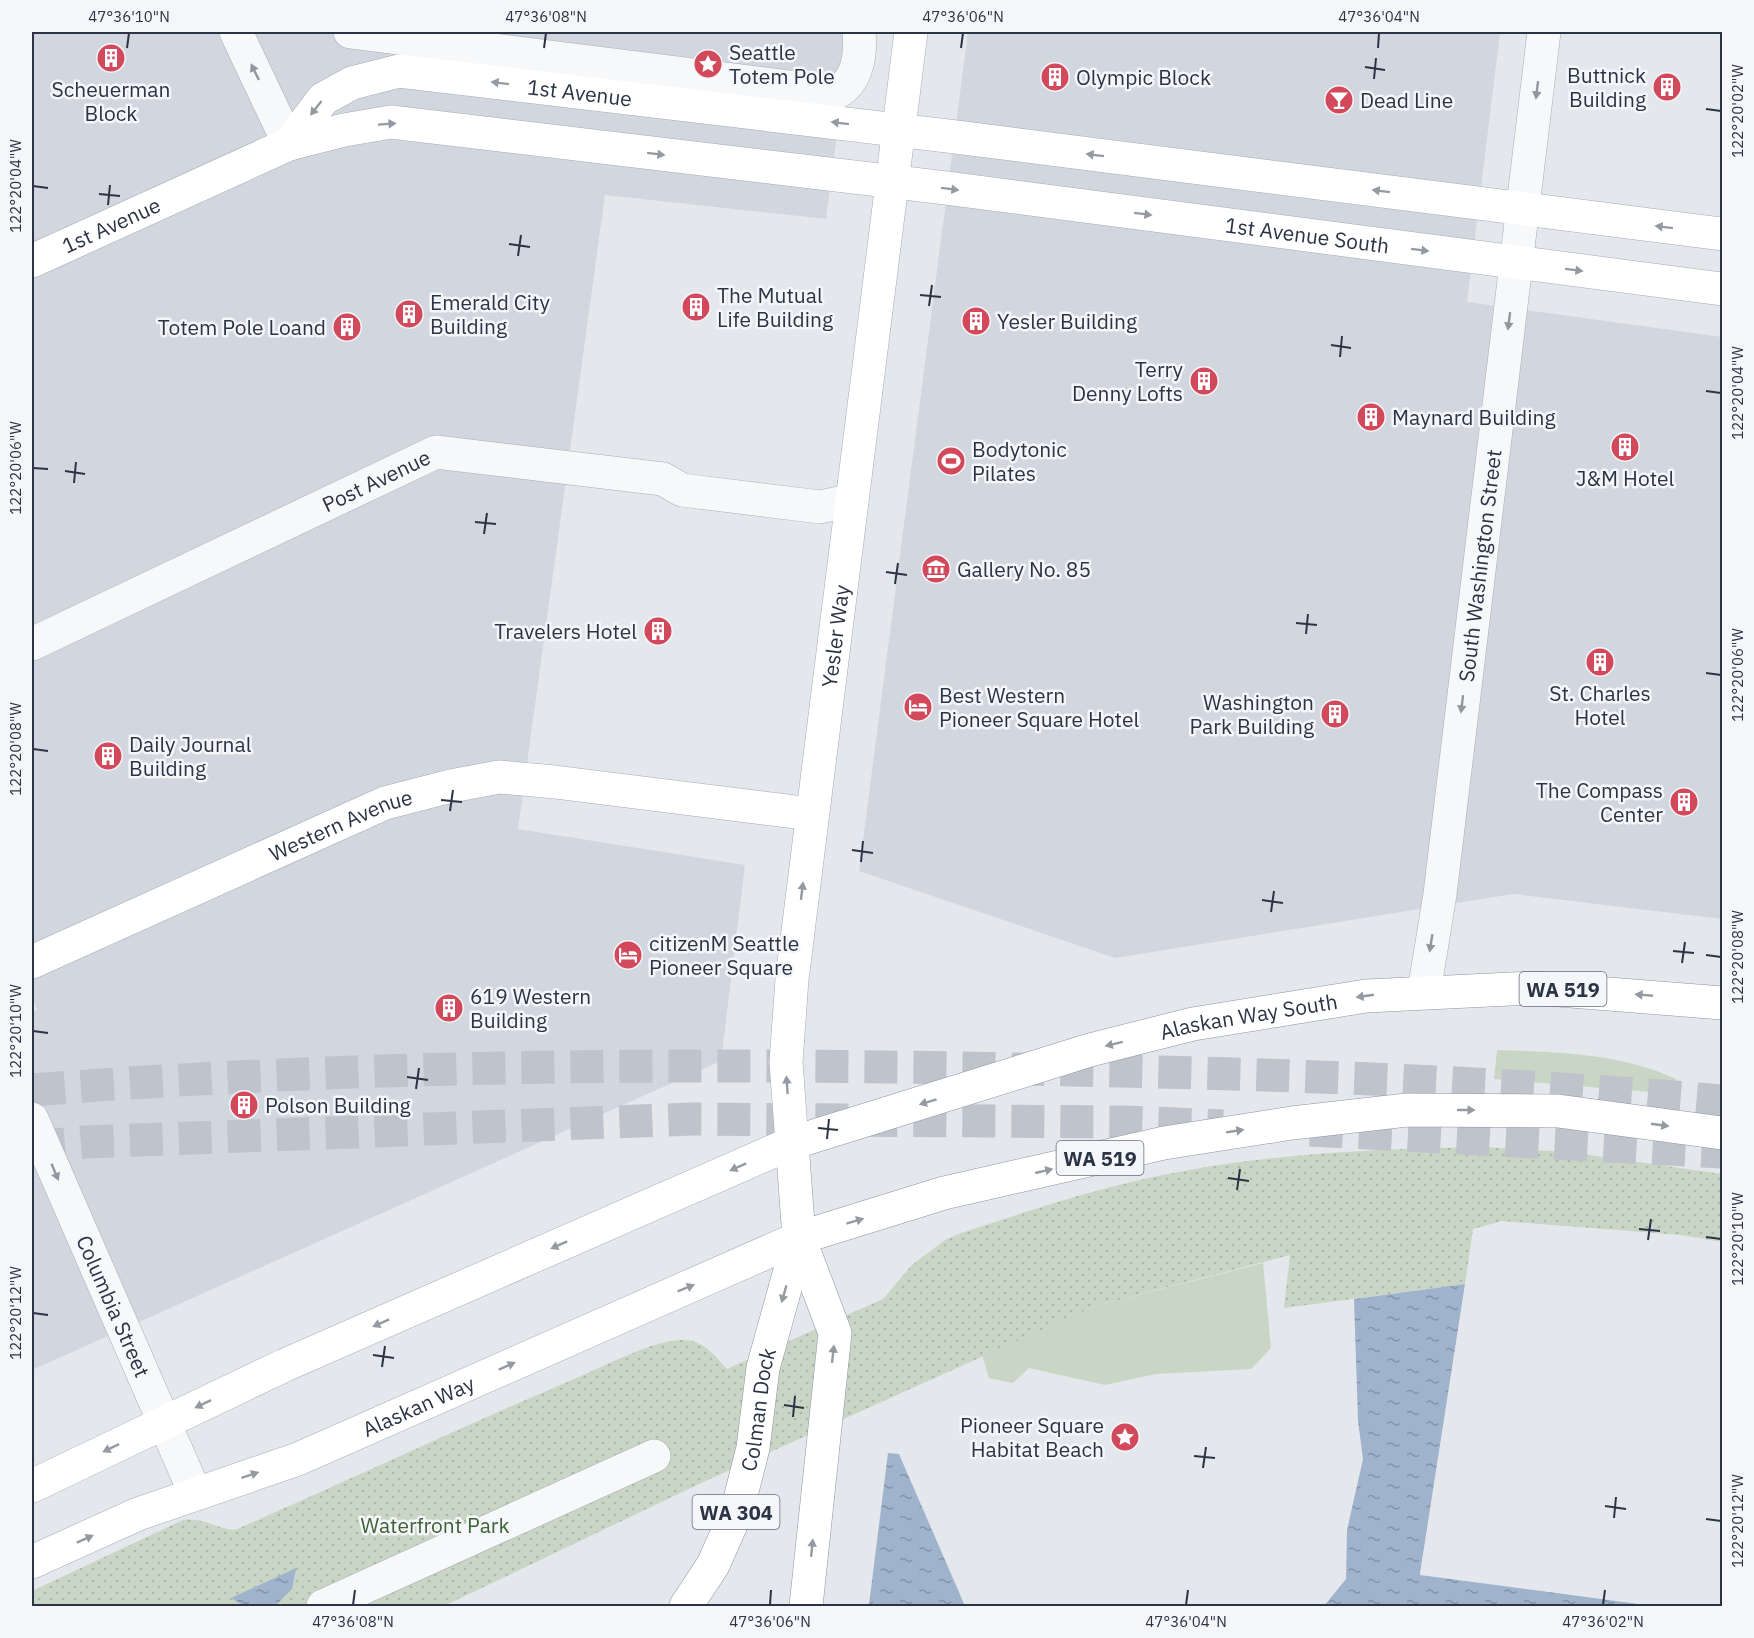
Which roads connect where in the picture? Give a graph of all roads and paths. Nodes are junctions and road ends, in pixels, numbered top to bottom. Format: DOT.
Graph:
graph roads {
  1 [pos="236,32"];
  2 [pos="350,32"];
  3 [pos="860,32"];
  4 [pos="911,32"];
  5 [pos="1544,32"];
  6 [pos="898,130"];
  7 [pos="289,144"];
  8 [pos="891,182"];
  9 [pos="1522,209"];
  10 [pos="1722,234"];
  11 [pos="32,261"];
  12 [pos="1516,262"];
  13 [pos="1722,289"];
  14 [pos="852,500"];
  15 [pos="32,644"];
  16 [pos="812,814"];
  17 [pos="32,962"];
  18 [pos="1424,992"];
  19 [pos="1722,1003"];
  20 [pos="32,1119"];
  21 [pos="1722,1133"];
  22 [pos="792,1143"];
  23 [pos="799,1238"];
  24 [pos="164,1423"];
  25 [pos="654,1456"];
  26 [pos="32,1486"];
  27 [pos="195,1493"];
  28 [pos="32,1563"];
  29 [pos="713,1565"];
  30 [pos="324,1606"];
  31 [pos="663,1606"];
  32 [pos="686,1606"];
  33 [pos="698,1606"];
  34 [pos="806,1606"];
  7 -- 1 [label="street, one-way"];
  2 -- 3 [label="street"];
  4 -- 6 [label="main road, Yesler Way"];
  5 -- 9 [label="street, South Washington Street, one-way"];
  6 -- 7 [label="main road, 1st Avenue, one-way"];
  6 -- 8 [label="main road, Yesler Way"];
  9 -- 6 [label="main road, one-way"];
  7 -- 8 [label="main road, 1st Avenue, one-way"];
  7 -- 11 [label="main road, 1st Avenue"];
  8 -- 12 [label="main road, 1st Avenue South, one-way"];
  8 -- 14 [label="main road, Yesler Way"];
  10 -- 9 [label="main road, one-way"];
  9 -- 12 [label="street, South Washington Street"];
  12 -- 13 [label="main road, 1st Avenue South, one-way"];
  12 -- 18 [label="street, South Washington Street, one-way"];
  14 -- 15 [label="street, Post Avenue"];
  14 -- 16 [label="main road, Yesler Way"];
  16 -- 17 [label="main road, Western Avenue"];
  22 -- 16 [label="main road, Yesler Way, one-way"];
  19 -- 18 [label="main road, Alaskan Way South / WA 519, one-way"];
  18 -- 22 [label="main road, Alaskan Way South / WA 519, one-way"];
  20 -- 24 [label="street, Columbia Street, one-way"];
  23 -- 21 [label="main road, WA 519, one-way"];
  22 -- 23 [label="main road, Colman Dock / WA 304"];
  22 -- 24 [label="main road, one-way"];
  27 -- 23 [label="main road, Alaskan Way, one-way"];
  23 -- 29 [label="main road, Colman Dock / WA 304, one-way"];
  34 -- 23 [label="main road, Colman Dock / WA 304, one-way"];
  24 -- 26 [label="main road, one-way"];
  24 -- 27 [label="street, Columbia Street"];
  25 -- 30 [label="street"];
  28 -- 27 [label="main road, Alaskan Way, one-way"];
  29 -- 31 [label="main road"];
  29 -- 32 [label="main road, Colman Dock / WA 304"];
  29 -- 33 [label="main road"];
}
